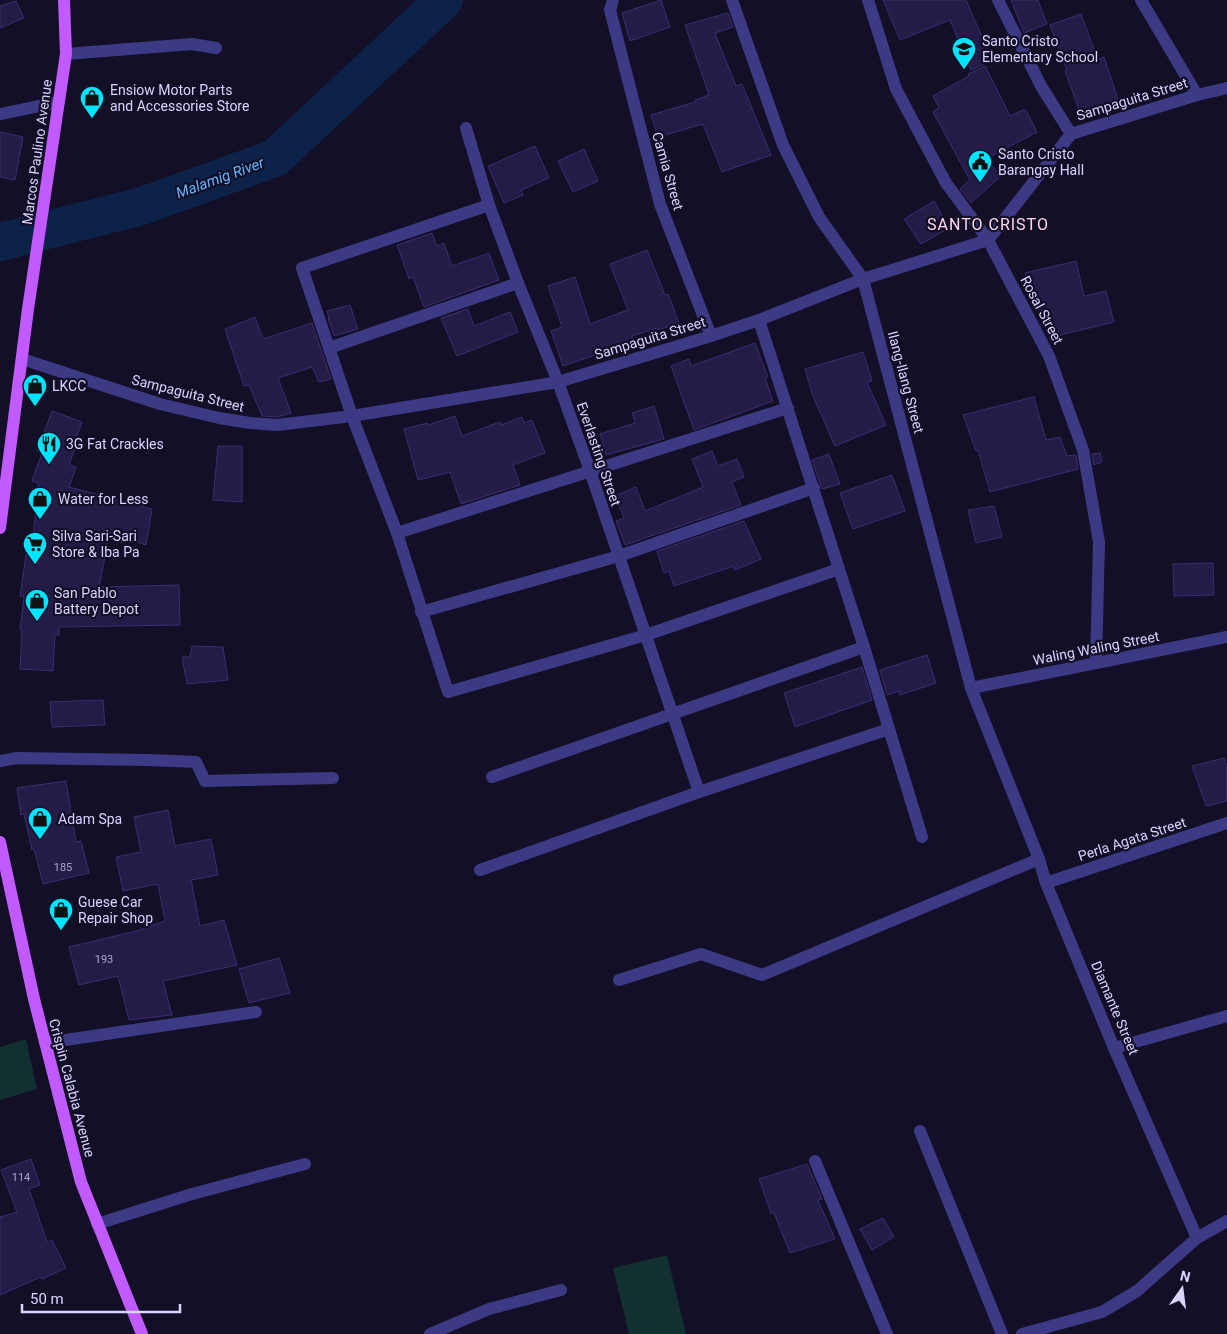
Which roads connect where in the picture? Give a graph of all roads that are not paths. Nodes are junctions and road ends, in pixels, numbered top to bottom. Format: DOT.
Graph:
graph roads {
  1 [pos="64,0"];
  2 [pos="732,0"];
  3 [pos="868,0"];
  4 [pos="998,0"];
  5 [pos="1141,0"];
  6 [pos="611,5"];
  7 [pos="216,48"];
  8 [pos="66,54"];
  9 [pos="1227,88"];
  10 [pos="1197,95"];
  11 [pos="60,102"];
  12 [pos="0,114"];
  13 [pos="466,128"];
  14 [pos="1071,134"];
  15 [pos="489,205"];
  16 [pos="988,240"];
  17 [pos="863,279"];
  18 [pos="518,282"];
  19 [pos="759,320"];
  20 [pos="711,336"];
  21 [pos="329,348"];
  22 [pos="22,359"];
  23 [pos="558,382"];
  24 [pos="788,408"];
  25 [pos="352,416"];
  26 [pos="590,471"];
  27 [pos="814,488"];
  28 [pos="0,528"];
  29 [pos="397,533"];
  30 [pos="619,556"];
  31 [pos="839,569"];
  32 [pos="421,612"];
  33 [pos="646,635"];
  34 [pos="1227,637"];
  35 [pos="864,648"];
  36 [pos="1096,663"];
  37 [pos="971,688"];
  38 [pos="672,713"];
  39 [pos="889,729"];
  40 [pos="0,761"];
  41 [pos="492,777"];
  42 [pos="333,778"];
  43 [pos="1010,788"];
  44 [pos="699,792"];
  45 [pos="1227,823"];
  46 [pos="922,837"];
  47 [pos="0,842"];
  48 [pos="1039,859"];
  49 [pos="480,870"];
  50 [pos="1046,883"];
  51 [pos="619,980"];
  52 [pos="256,1012"];
  53 [pos="1227,1016"];
  54 [pos="45,1044"];
  55 [pos="1114,1048"];
  56 [pos="920,1131"];
  57 [pos="815,1161"];
  58 [pos="306,1164"];
  59 [pos="1227,1221"];
  60 [pos="97,1224"];
  61 [pos="1197,1238"];
  62 [pos="561,1290"];
  63 [pos="142,1334"];
  64 [pos="430,1334"];
  65 [pos="887,1334"];
  66 [pos="1002,1334"];
  67 [pos="1022,1334"];
  1 -- 8 [label="main road, Marcos Paulino Avenue"];
  2 -- 17 [label="street, Ilang-Ilang Street"];
  3 -- 16 [label="street, Rosal Street"];
  4 -- 14 [label="street"];
  5 -- 10 [label="street"];
  6 -- 20 [label="street, Camia Street"];
  7 -- 8 [label="street"];
  8 -- 11 [label="main road, Marcos Paulino Avenue"];
  9 -- 10 [label="street, Sampaguita Street"];
  10 -- 14 [label="street, Sampaguita Street"];
  11 -- 12 [label="street"];
  11 -- 22 [label="main road, Marcos Paulino Avenue"];
  13 -- 15 [label="street, Everlasting Street"];
  14 -- 16 [label="street, Sampaguita Street"];
  15 -- 18 [label="street, Everlasting Street"];
  15 -- 21 [label="street"];
  16 -- 17 [label="street, Sampaguita Street"];
  16 -- 36 [label="street, Rosal Street"];
  17 -- 19 [label="street, Sampaguita Street"];
  17 -- 37 [label="street, Ilang-Ilang Street"];
  18 -- 21 [label="street"];
  18 -- 23 [label="street, Everlasting Street"];
  19 -- 20 [label="street, Sampaguita Street"];
  19 -- 24 [label="street"];
  20 -- 23 [label="street, Sampaguita Street"];
  21 -- 25 [label="street"];
  22 -- 25 [label="street, Sampaguita Street"];
  22 -- 28 [label="main road"];
  23 -- 25 [label="street, Sampaguita Street"];
  23 -- 26 [label="street, Everlasting Street"];
  24 -- 26 [label="street"];
  24 -- 27 [label="street"];
  25 -- 29 [label="street"];
  26 -- 29 [label="street"];
  26 -- 30 [label="street, Everlasting Street"];
  27 -- 30 [label="street"];
  27 -- 31 [label="street"];
  29 -- 32 [label="street"];
  30 -- 32 [label="street"];
  30 -- 33 [label="street, Everlasting Street"];
  31 -- 33 [label="street"];
  31 -- 35 [label="street"];
  32 -- 33 [label="street"];
  33 -- 38 [label="street, Everlasting Street"];
  34 -- 36 [label="street, Waling Waling Street"];
  35 -- 38 [label="street"];
  35 -- 39 [label="street"];
  36 -- 37 [label="street, Waling Waling Street"];
  37 -- 43 [label="street, Ilang-Ilang Street"];
  38 -- 41 [label="street"];
  38 -- 44 [label="street, Everlasting Street"];
  39 -- 44 [label="street"];
  39 -- 46 [label="street"];
  40 -- 42 [label="street"];
  43 -- 48 [label="street, Diamante Street"];
  44 -- 49 [label="street"];
  45 -- 50 [label="street, Perla Agata Street"];
  47 -- 54 [label="main road, Crispin Calabia Avenue"];
  48 -- 50 [label="street, Diamante Street"];
  48 -- 51 [label="street"];
  50 -- 55 [label="street, Diamante Street"];
  52 -- 54 [label="street"];
  53 -- 55 [label="street"];
  54 -- 60 [label="main road, Crispin Calabia Avenue"];
  55 -- 61 [label="street, Diamante Street"];
  56 -- 66 [label="street"];
  57 -- 65 [label="street"];
  58 -- 60 [label="street"];
  59 -- 61 [label="street"];
  60 -- 63 [label="main road, Crispin Calabia Avenue"];
  61 -- 67 [label="street"];
  62 -- 64 [label="street"];
}
